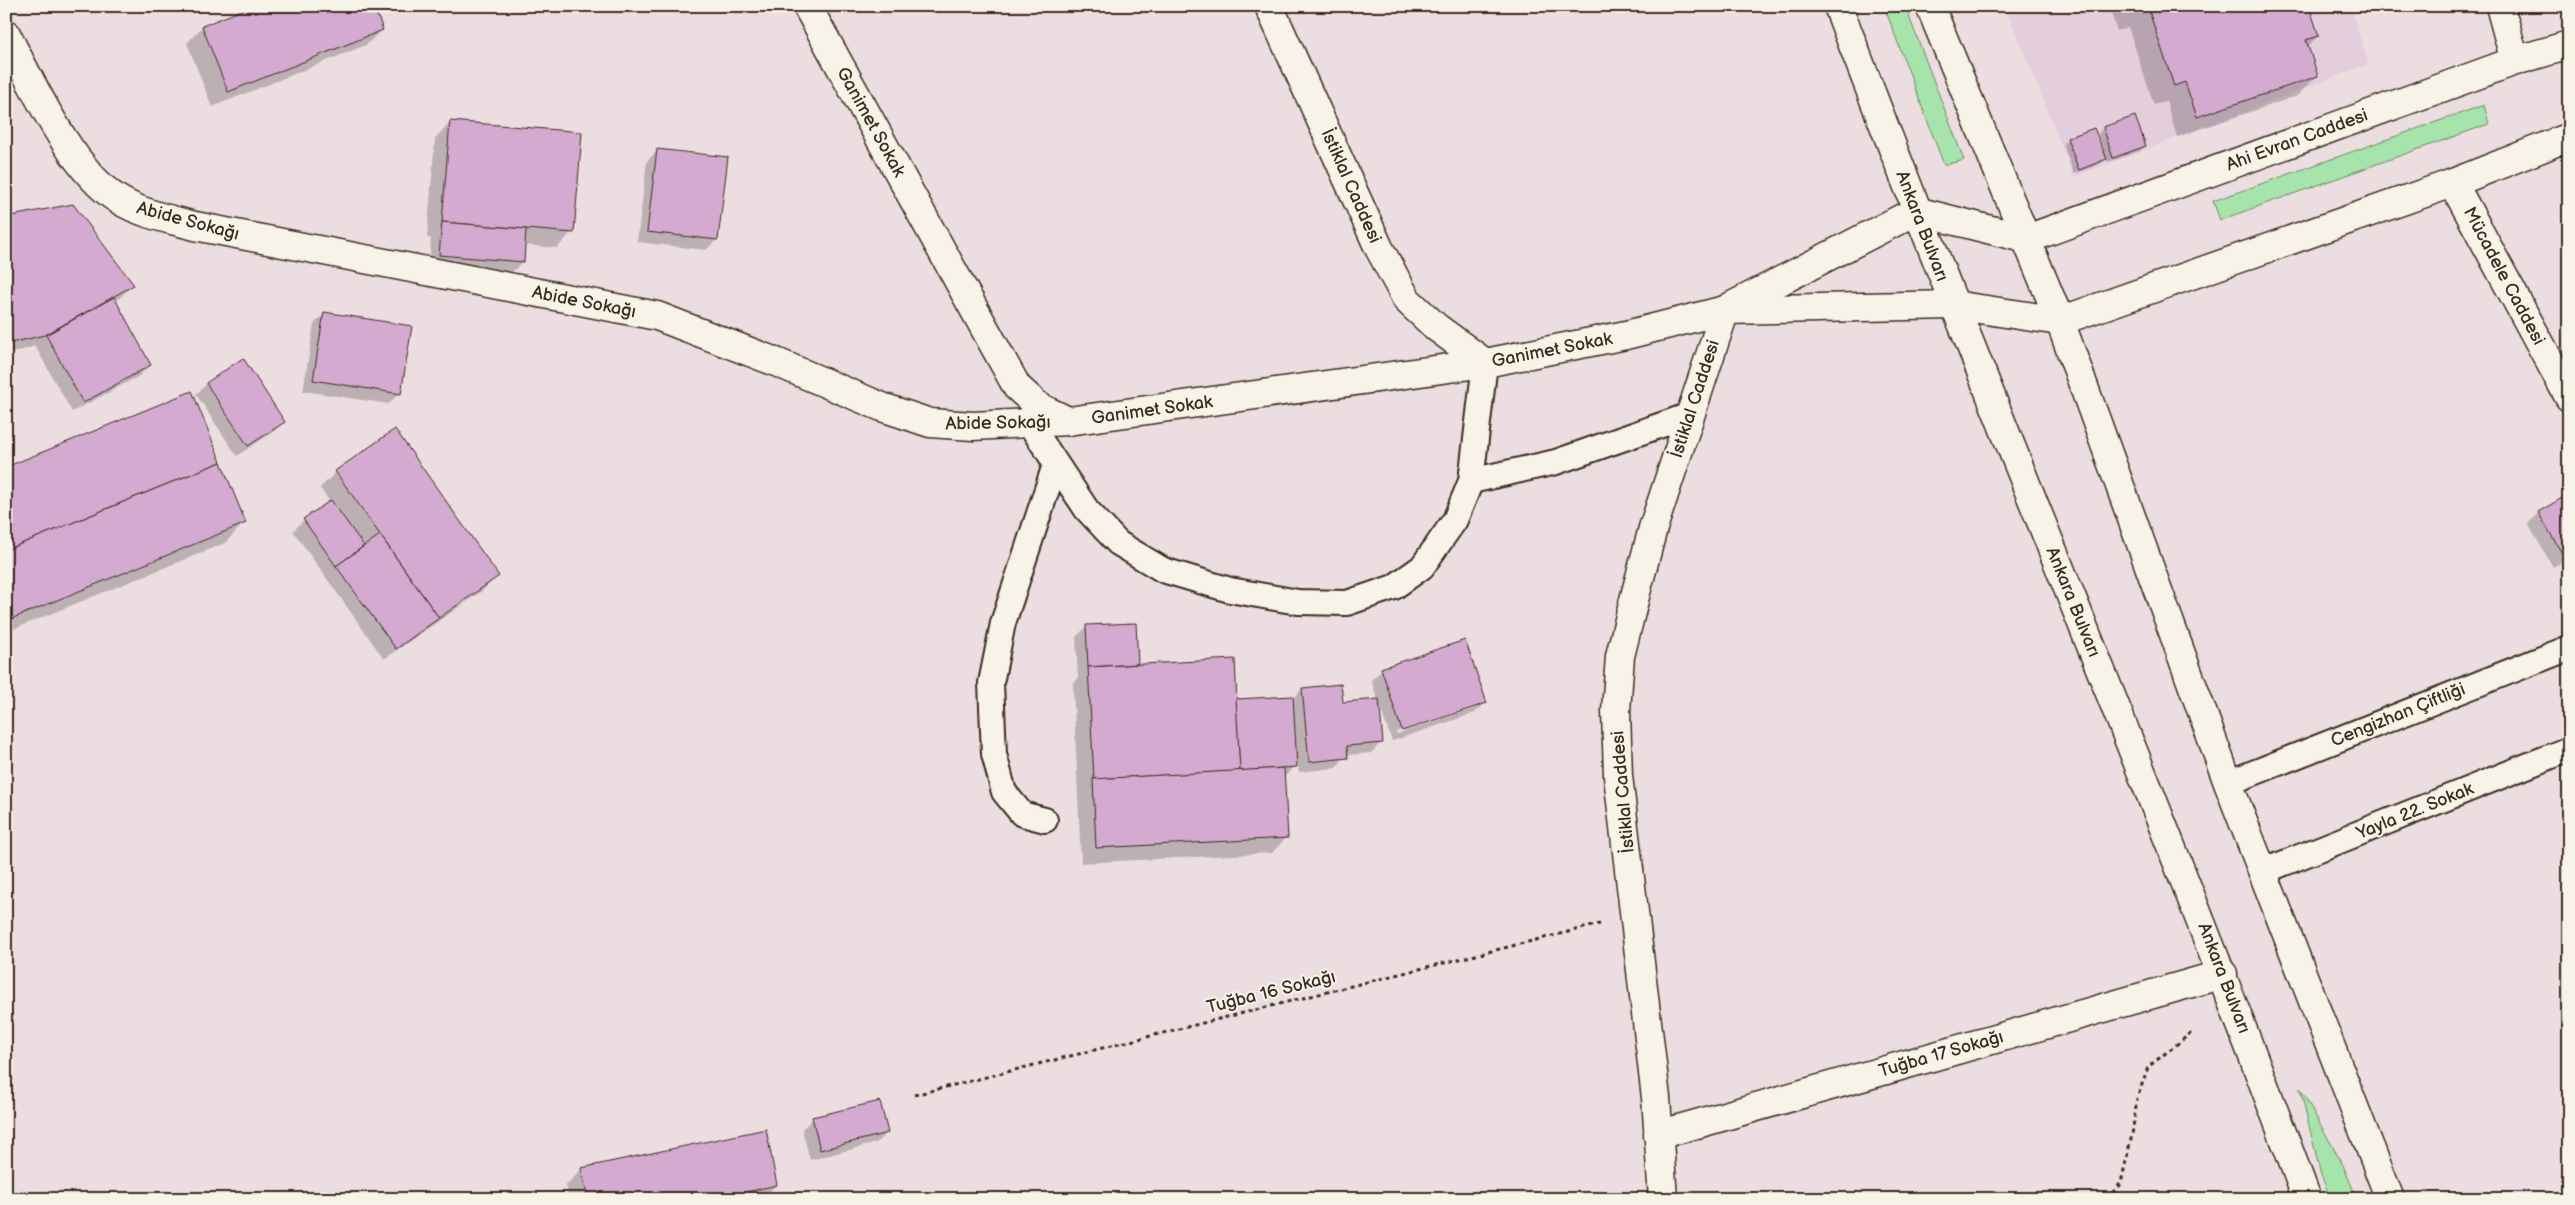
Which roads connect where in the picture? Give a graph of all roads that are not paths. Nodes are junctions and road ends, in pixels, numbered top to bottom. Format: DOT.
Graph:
graph roads {
  1 [pos="806,6"];
  2 [pos="1269,6"];
  3 [pos="1838,6"];
  4 [pos="1930,6"];
  5 [pos="2500,6"];
  6 [pos="6,34"];
  7 [pos="2569,45"];
  8 [pos="2515,61"];
  9 [pos="2569,137"];
  10 [pos="2453,183"];
  11 [pos="1916,210"];
  12 [pos="2027,239"];
  13 [pos="1953,305"];
  14 [pos="1724,310"];
  15 [pos="2060,321"];
  16 [pos="1486,363"];
  17 [pos="2569,397"];
  18 [pos="1690,414"];
  19 [pos="1068,421"];
  20 [pos="1028,423"];
  21 [pos="1055,465"];
  22 [pos="1471,481"];
  23 [pos="2569,648"];
  24 [pos="2569,749"];
  25 [pos="2228,783"];
  26 [pos="1045,820"];
  27 [pos="2262,872"];
  28 [pos="2223,974"];
  29 [pos="1658,1135"];
  30 [pos="1663,1199"];
  31 [pos="2307,1199"];
  32 [pos="2390,1199"];
  1 -- 19 [label="street, Ganimet Sokak"];
  2 -- 16 [label="street, İstiklal Caddesi"];
  3 -- 11 [label="street, Ankara Bulvarı"];
  4 -- 12 [label="street"];
  5 -- 8 [label="street"];
  6 -- 20 [label="street, Abide Sokağı"];
  7 -- 8 [label="street, Ahi Evran Caddesi"];
  8 -- 12 [label="street, Ahi Evran Caddesi"];
  9 -- 10 [label="street"];
  10 -- 15 [label="street"];
  10 -- 17 [label="street, Mücadele Caddesi"];
  11 -- 12 [label="street"];
  11 -- 13 [label="street, Ankara Bulvarı"];
  11 -- 14 [label="street, Ganimet Sokak"];
  12 -- 15 [label="street"];
  13 -- 14 [label="street, Ganimet Sokak"];
  13 -- 15 [label="street, Ganimet Sokak"];
  13 -- 28 [label="street, Ankara Bulvarı"];
  14 -- 16 [label="street, Ganimet Sokak"];
  14 -- 18 [label="street, İstiklal Caddesi"];
  15 -- 25 [label="street"];
  16 -- 19 [label="street, Ganimet Sokak"];
  16 -- 22 [label="lane"];
  18 -- 22 [label="lane"];
  18 -- 29 [label="street, İstiklal Caddesi"];
  19 -- 20 [label="street, Abide Sokağı"];
  20 -- 21 [label="lane"];
  21 -- 22 [label="lane"];
  21 -- 26 [label="lane"];
  23 -- 25 [label="lane, Cengizhan Çiftliği"];
  24 -- 27 [label="lane, Yayla 22. Sokak"];
  25 -- 27 [label="street"];
  27 -- 32 [label="street"];
  28 -- 29 [label="street, Tuğba 17 Sokağı"];
  28 -- 31 [label="street, Ankara Bulvarı"];
  29 -- 30 [label="street, İstiklal Caddesi"];
}
